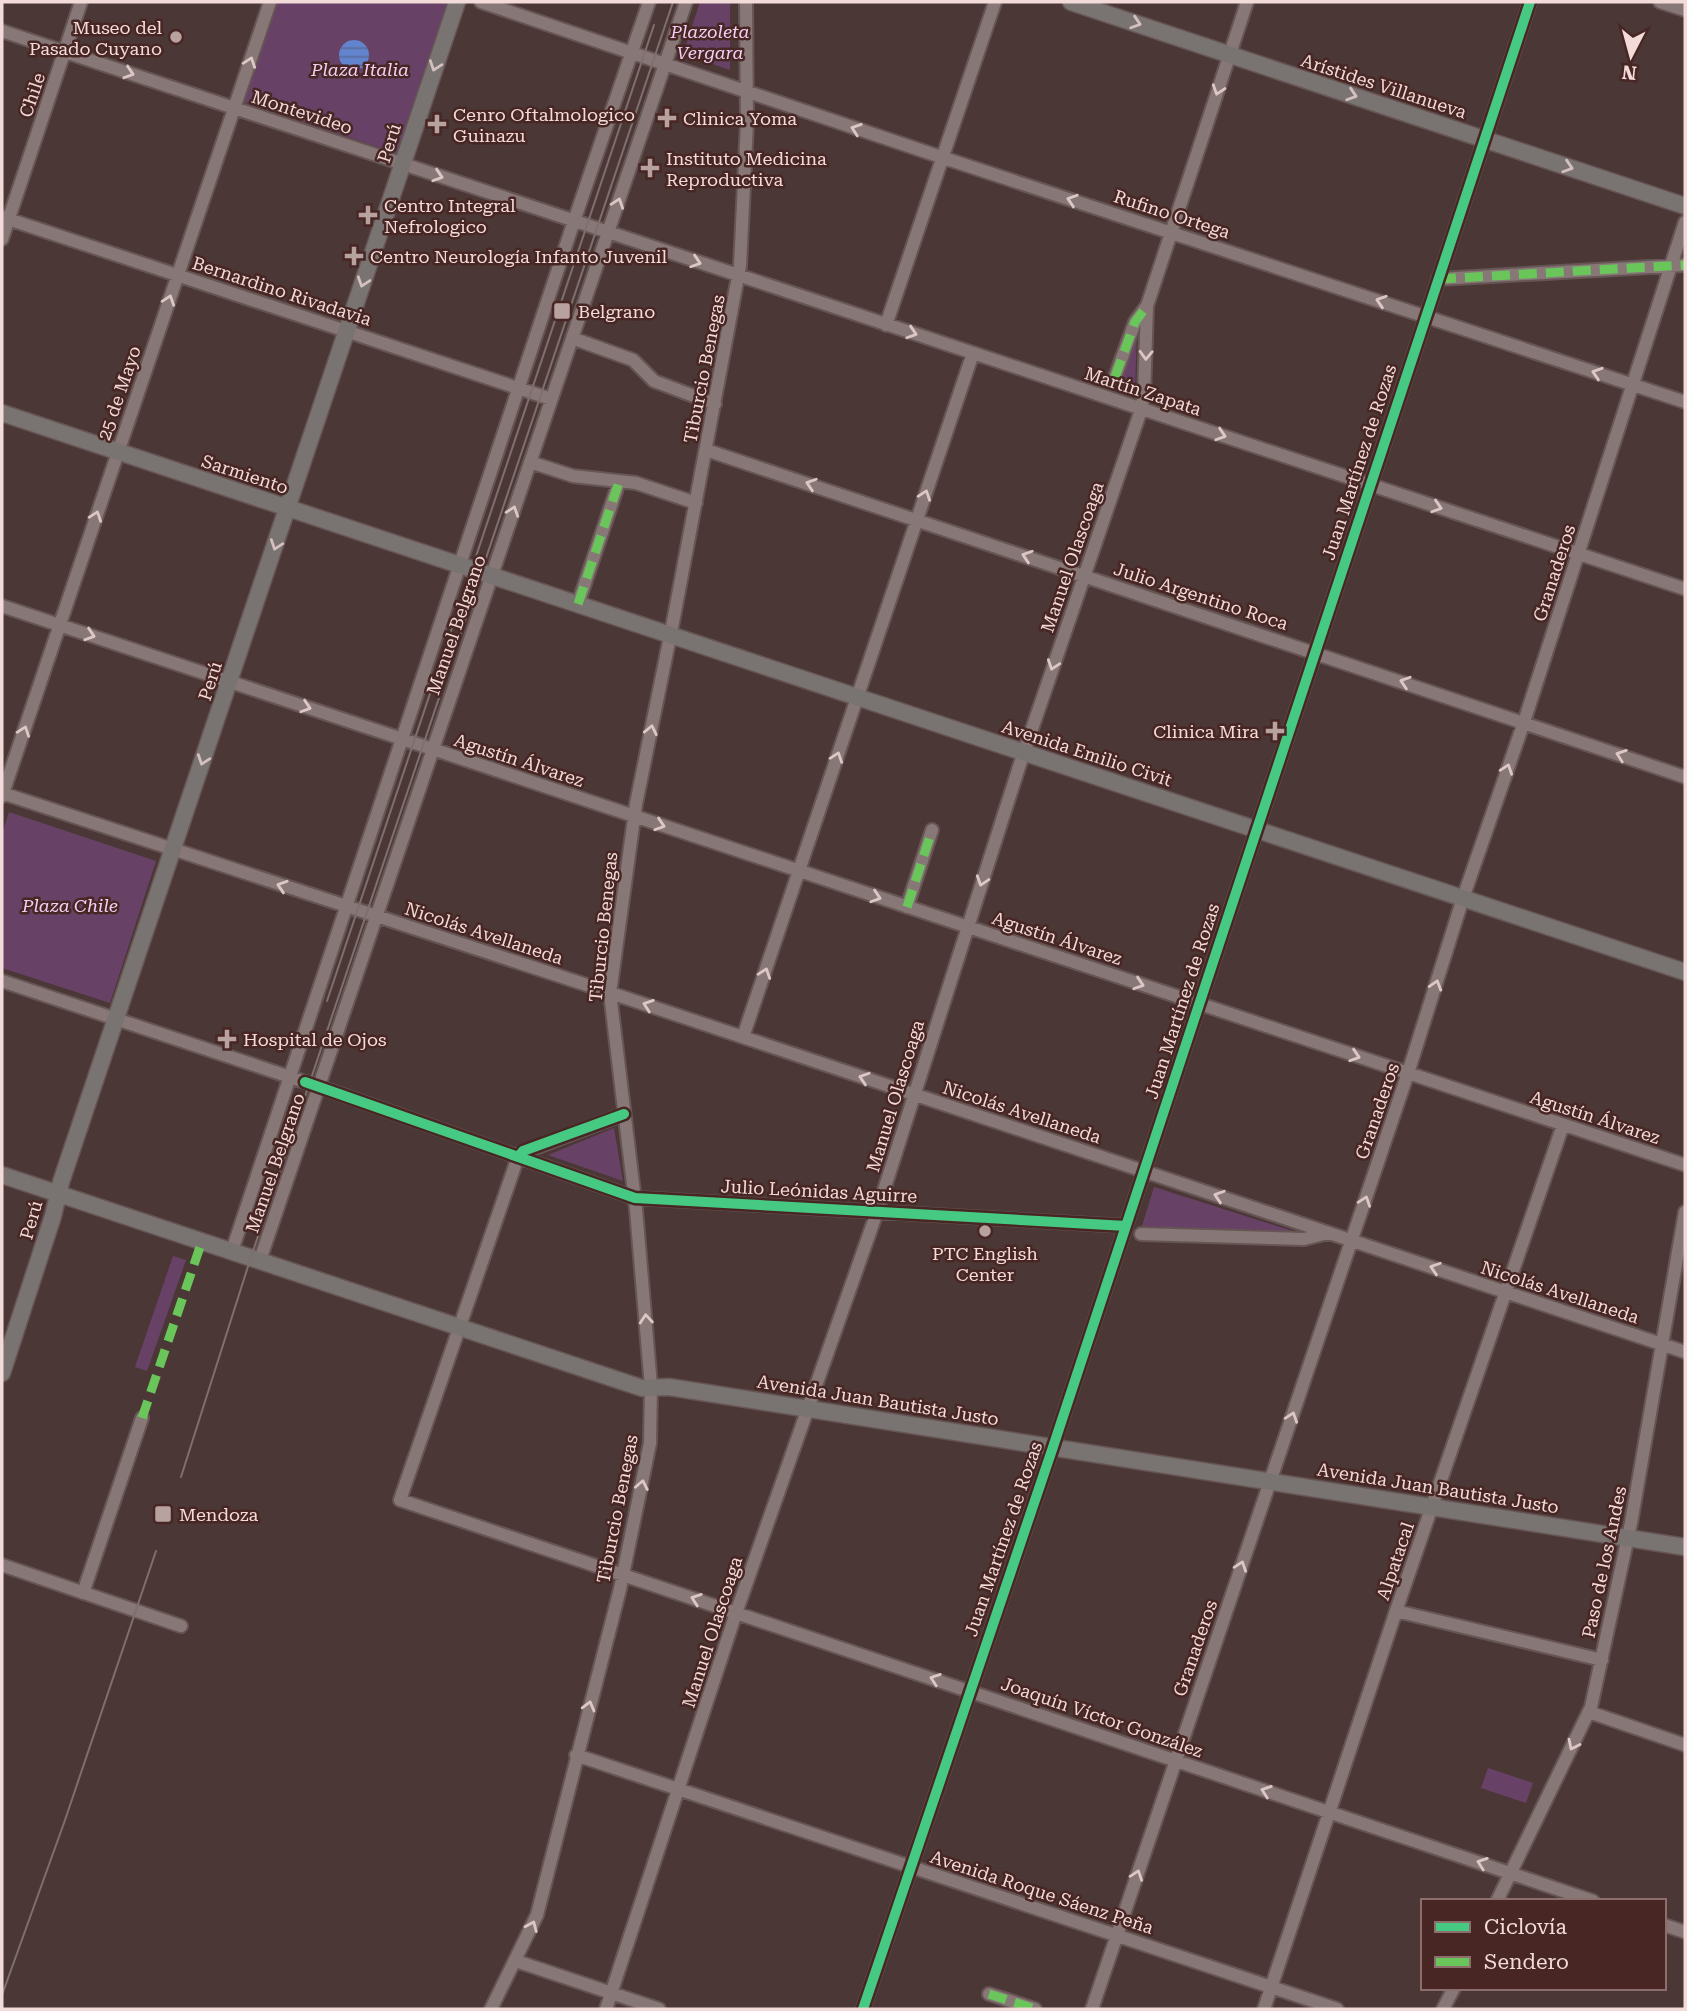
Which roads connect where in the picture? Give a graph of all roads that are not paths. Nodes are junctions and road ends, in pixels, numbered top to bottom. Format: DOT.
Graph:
graph roads {
  1 [pos="82,2"];
  2 [pos="270,2"];
  3 [pos="457,2"];
  4 [pos="481,2"];
  5 [pos="649,2"];
  6 [pos="686,2"];
  7 [pos="746,2"];
  8 [pos="995,2"];
  9 [pos="1071,2"];
  10 [pos="1247,2"];
  11 [pos="1530,2"];
  12 [pos="1660,2"];
  13 [pos="1685,10"];
  14 [pos="2,31"];
  15 [pos="65,52"];
  16 [pos="632,52"];
  17 [pos="1230,54"];
  18 [pos="665,64"];
  19 [pos="747,92"];
  20 [pos="234,108"];
  21 [pos="1485,139"];
  22 [pos="944,158"];
  23 [pos="403,164"];
  24 [pos="1685,206"];
  25 [pos="5,218"];
  26 [pos="574,221"];
  27 [pos="1685,222"];
  28 [pos="590,227"];
  29 [pos="1172,232"];
  30 [pos="608,233"];
  31 [pos="2,239"];
  32 [pos="1685,265"];
  33 [pos="1671,266"];
  34 [pos="178,275"];
  35 [pos="739,276"];
  36 [pos="1438,279"];
  37 [pos="1147,306"];
  38 [pos="1425,316"];
  39 [pos="886,325"];
  40 [pos="347,331"];
  41 [pos="572,338"];
  42 [pos="973,353"];
  43 [pos="1115,377"];
  44 [pos="1632,384"];
  45 [pos="519,388"];
  46 [pos="551,399"];
  47 [pos="1685,402"];
  48 [pos="715,404"];
  49 [pos="1141,409"];
  50 [pos="2,413"];
  51 [pos="706,450"];
  52 [pos="118,452"];
  53 [pos="530,462"];
  54 [pos="619,482"];
  55 [pos="1371,485"];
  56 [pos="696,503"];
  57 [pos="288,508"];
  58 [pos="917,520"];
  59 [pos="1579,553"];
  60 [pos="476,570"];
  61 [pos="1084,575"];
  62 [pos="1685,589"];
  63 [pos="578,604"];
  64 [pos="2,606"];
  65 [pos="60,625"];
  66 [pos="671,635"];
  67 [pos="1316,653"];
  68 [pos="230,682"];
  69 [pos="857,697"];
  70 [pos="1524,722"];
  71 [pos="403,739"];
  72 [pos="433,750"];
  73 [pos="1024,752"];
  74 [pos="1685,777"];
  75 [pos="2,794"];
  76 [pos="634,817"];
  77 [pos="932,830"];
  78 [pos="1257,830"];
  79 [pos="173,850"];
  80 [pos="799,871"];
  81 [pos="1463,898"];
  82 [pos="907,907"];
  83 [pos="347,908"];
  84 [pos="376,917"];
  85 [pos="967,927"];
  86 [pos="1685,972"];
  87 [pos="2,981"];
  88 [pos="610,993"];
  89 [pos="1199,1004"];
  90 [pos="117,1020"];
  91 [pos="743,1037"];
  92 [pos="1408,1073"];
  93 [pos="290,1077"];
  94 [pos="320,1087"];
  95 [pos="913,1094"];
  96 [pos="624,1114"];
  97 [pos="1563,1125"];
  98 [pos="518,1157"];
  99 [pos="1685,1166"];
  100 [pos="1144,1171"];
  101 [pos="2,1175"];
  102 [pos="58,1194"];
  103 [pos="635,1198"];
  104 [pos="877,1212"];
  105 [pos="1685,1212"];
  106 [pos="1306,1225"];
  107 [pos="1126,1226"];
  108 [pos="1330,1233"];
  109 [pos="1141,1234"];
  110 [pos="1303,1239"];
  111 [pos="1352,1241"];
  112 [pos="246,1256"];
  113 [pos="1504,1292"];
  114 [pos="458,1327"];
  115 [pos="1664,1345"];
  116 [pos="1685,1352"];
  117 [pos="2,1372"];
  118 [pos="652,1387"];
  119 [pos="807,1408"];
  120 [pos="142,1418"];
  121 [pos="1053,1447"];
  122 [pos="1270,1481"];
  123 [pos="1432,1507"];
  124 [pos="1628,1538"];
  125 [pos="1685,1547"];
  126 [pos="2,1565"];
  127 [pos="623,1575"];
  128 [pos="83,1593"];
  129 [pos="1396,1611"];
  130 [pos="736,1613"];
  131 [pos="181,1626"];
  132 [pos="1602,1660"];
  133 [pos="970,1691"];
  134 [pos="1589,1712"];
  135 [pos="1685,1745"];
  136 [pos="576,1755"];
  137 [pos="1176,1760"];
  138 [pos="678,1789"];
  139 [pos="1329,1812"];
  140 [pos="911,1867"];
  141 [pos="1511,1873"];
  142 [pos="1498,1899"];
  143 [pos="1587,1899"];
  144 [pos="1666,1926"];
  145 [pos="1685,1932"];
  146 [pos="1116,1936"];
  147 [pos="516,1961"];
  148 [pos="1272,1987"];
  149 [pos="1453,1990"];
  150 [pos="611,1993"];
  151 [pos="989,1994"];
  152 [pos="491,2009"];
  153 [pos="606,2009"];
  154 [pos="659,2009"];
  155 [pos="863,2009"];
  156 [pos="1035,2009"];
  157 [pos="1092,2009"];
  158 [pos="1264,2009"];
  159 [pos="1337,2009"];
  160 [pos="1443,2009"];
  1 -- 15 [label="street, Chile"];
  20 -- 2 [label="street, 25 de Mayo, one-way"];
  3 -- 23 [label="main road, Perú, one-way"];
  4 -- 16 [label="street, Rufino Ortega"];
  5 -- 16 [label="street, Manuel Belgrano"];
  6 -- 18 [label="street, Manuel Belgrano"];
  7 -- 19 [label="street, Tiburcio Benegas"];
  8 -- 22 [label="street"];
  9 -- 17 [label="main road, Arístides Villanueva, one-way"];
  10 -- 17 [label="street, Manuel Olascoaga"];
  11 -- 21 [label="street, Juan Martínez de Rozas"];
  12 -- 13 [label="street"];
  14 -- 15 [label="street, Montevideo"];
  15 -- 20 [label="street, Montevideo, one-way"];
  15 -- 25 [label="street, Chile"];
  16 -- 18 [label="street, Rufino Ortega"];
  16 -- 26 [label="street, Manuel Belgrano"];
  17 -- 21 [label="main road, Arístides Villanueva, one-way"];
  17 -- 29 [label="street, Manuel Olascoaga, one-way"];
  18 -- 19 [label="street, Rufino Ortega"];
  30 -- 18 [label="street, Manuel Belgrano, one-way"];
  22 -- 19 [label="street, Rufino Ortega, one-way"];
  19 -- 35 [label="street, Tiburcio Benegas"];
  20 -- 23 [label="street, Montevideo"];
  20 -- 34 [label="street, 25 de Mayo"];
  21 -- 24 [label="main road, Arístides Villanueva, one-way"];
  21 -- 36 [label="street, Juan Martínez de Rozas"];
  29 -- 22 [label="street, Rufino Ortega, one-way"];
  22 -- 39 [label="street"];
  23 -- 26 [label="street, Montevideo, one-way"];
  23 -- 40 [label="main road, Perú, one-way"];
  25 -- 31 [label="street, Chile"];
  25 -- 34 [label="street, Bernardino Rivadavia"];
  26 -- 28 [label="street, Montevideo"];
  26 -- 45 [label="street, Manuel Belgrano"];
  27 -- 33 [label="street, Granaderos"];
  28 -- 30 [label="street, Martín Zapata"];
  29 -- 37 [label="street, Manuel Olascoaga"];
  38 -- 29 [label="street, Rufino Ortega, one-way"];
  30 -- 35 [label="street, Martín Zapata, one-way"];
  30 -- 41 [label="street, Manuel Belgrano"];
  32 -- 33 [label="street"];
  33 -- 36 [label="street"];
  33 -- 44 [label="street, Granaderos"];
  34 -- 40 [label="street, Bernardino Rivadavia"];
  52 -- 34 [label="street, 25 de Mayo, one-way"];
  35 -- 39 [label="street, Martín Zapata"];
  35 -- 48 [label="street, Tiburcio Benegas"];
  36 -- 38 [label="street, Juan Martínez de Rozas"];
  37 -- 43 [label="street, Manuel Olascoaga"];
  37 -- 49 [label="street, Manuel Olascoaga, one-way"];
  44 -- 38 [label="street, Rufino Ortega, one-way"];
  38 -- 55 [label="street, Juan Martínez de Rozas"];
  39 -- 42 [label="street, Martín Zapata, one-way"];
  40 -- 45 [label="street, Bernardino Rivadavia"];
  40 -- 57 [label="main road, Perú"];
  41 -- 46 [label="street, Manuel Belgrano"];
  41 -- 48 [label="street"];
  42 -- 49 [label="street, Martín Zapata"];
  58 -- 42 [label="street, one-way"];
  44 -- 47 [label="street, Rufino Ortega"];
  44 -- 59 [label="street, Granaderos"];
  45 -- 46 [label="street, Bernardino Rivadavia"];
  45 -- 60 [label="street, Manuel Belgrano"];
  46 -- 53 [label="street, Manuel Belgrano"];
  48 -- 51 [label="street, Tiburcio Benegas"];
  49 -- 55 [label="street, Martín Zapata, one-way"];
  49 -- 61 [label="street, Manuel Olascoaga"];
  50 -- 52 [label="main road, Sarmiento"];
  51 -- 56 [label="street, Tiburcio Benegas"];
  58 -- 51 [label="street, Julio Argentino Roca, one-way"];
  52 -- 57 [label="main road, Sarmiento"];
  65 -- 52 [label="street, 25 de Mayo, one-way"];
  53 -- 54 [label="street"];
  60 -- 53 [label="street, Manuel Belgrano, one-way"];
  54 -- 56 [label="street"];
  54 -- 63 [label="street"];
  55 -- 59 [label="street, Martín Zapata, one-way"];
  55 -- 67 [label="street, Juan Martínez de Rozas"];
  56 -- 66 [label="street, Tiburcio Benegas"];
  57 -- 60 [label="main road, Sarmiento"];
  57 -- 68 [label="main road, Perú, one-way"];
  61 -- 58 [label="street, Julio Argentino Roca, one-way"];
  58 -- 69 [label="street"];
  59 -- 62 [label="street, Martín Zapata"];
  59 -- 70 [label="street, Granaderos"];
  60 -- 63 [label="main road, Avenida Emilio Civit"];
  60 -- 71 [label="street, Manuel Belgrano"];
  60 -- 72 [label="street, Manuel Belgrano"];
  61 -- 67 [label="street, Julio Argentino Roca"];
  61 -- 73 [label="street, Manuel Olascoaga, one-way"];
  63 -- 66 [label="main road, Avenida Emilio Civit"];
  64 -- 65 [label="street, Agustín Álvarez"];
  65 -- 68 [label="street, Agustín Álvarez, one-way"];
  75 -- 65 [label="street, 25 de Mayo, one-way"];
  66 -- 69 [label="main road, Avenida Emilio Civit"];
  76 -- 66 [label="street, Tiburcio Benegas, one-way"];
  70 -- 67 [label="street, Julio Argentino Roca, one-way"];
  67 -- 78 [label="street, Juan Martínez de Rozas"];
  68 -- 71 [label="street, Agustín Álvarez, one-way"];
  68 -- 79 [label="main road, Perú, one-way"];
  69 -- 73 [label="main road, Avenida Emilio Civit"];
  80 -- 69 [label="street, one-way"];
  74 -- 70 [label="street, Julio Argentino Roca, one-way"];
  81 -- 70 [label="street, Granaderos, one-way"];
  71 -- 72 [label="street, Agustín Álvarez"];
  71 -- 83 [label="street, Manuel Belgrano"];
  72 -- 76 [label="street, Agustín Álvarez"];
  72 -- 84 [label="street, Manuel Belgrano"];
  73 -- 78 [label="main road, Avenida Emilio Civit"];
  73 -- 85 [label="street, Manuel Olascoaga, one-way"];
  75 -- 79 [label="street, Nicolás Avellaneda"];
  76 -- 80 [label="street, Agustín Álvarez, one-way"];
  76 -- 88 [label="street, Tiburcio Benegas"];
  77 -- 82 [label="street"];
  78 -- 81 [label="main road, Avenida Emilio Civit"];
  78 -- 89 [label="street, Juan Martínez de Rozas"];
  83 -- 79 [label="street, Nicolás Avellaneda, one-way"];
  79 -- 90 [label="main road, Perú"];
  80 -- 82 [label="street, Agustín Álvarez, one-way"];
  91 -- 80 [label="street, one-way"];
  81 -- 86 [label="main road, Avenida Emilio Civit"];
  92 -- 81 [label="street, Granaderos, one-way"];
  82 -- 85 [label="street, Agustín Álvarez"];
  83 -- 84 [label="street, Nicolás Avellaneda"];
  83 -- 93 [label="street, Manuel Belgrano"];
  84 -- 88 [label="street, Nicolás Avellaneda"];
  84 -- 94 [label="street, Manuel Belgrano"];
  85 -- 89 [label="street, Agustín Álvarez, one-way"];
  85 -- 95 [label="street, Manuel Olascoaga"];
  87 -- 90 [label="street, Julio Leónidas Aguirre"];
  91 -- 88 [label="street, Nicolás Avellaneda, one-way"];
  88 -- 96 [label="street, Tiburcio Benegas"];
  89 -- 92 [label="street, Agustín Álvarez, one-way"];
  89 -- 100 [label="street, Juan Martínez de Rozas"];
  90 -- 93 [label="street, Julio Leónidas Aguirre"];
  90 -- 102 [label="main road, Perú"];
  95 -- 91 [label="street, Nicolás Avellaneda, one-way"];
  92 -- 97 [label="street, Agustín Álvarez"];
  111 -- 92 [label="street, Granaderos, one-way"];
  93 -- 94 [label="street, Julio Leónidas Aguirre"];
  93 -- 112 [label="street, Manuel Belgrano"];
  94 -- 98 [label="street, Julio Leónidas Aguirre"];
  94 -- 112 [label="street, Manuel Belgrano"];
  95 -- 100 [label="street, Nicolás Avellaneda"];
  95 -- 104 [label="street, Manuel Olascoaga"];
  96 -- 98 [label="street"];
  96 -- 103 [label="street, Tiburcio Benegas"];
  97 -- 99 [label="street, Agustín Álvarez"];
  97 -- 113 [label="street, Alpatacal"];
  98 -- 103 [label="street, Julio Leónidas Aguirre"];
  98 -- 114 [label="street"];
  106 -- 100 [label="street, Nicolás Avellaneda, one-way"];
  100 -- 107 [label="street, Juan Martínez de Rozas"];
  101 -- 102 [label="main road, Avenida Juan Bautista Justo"];
  102 -- 112 [label="main road, Avenida Juan Bautista Justo"];
  102 -- 117 [label="main road, Perú"];
  103 -- 104 [label="street, Julio Leónidas Aguirre"];
  118 -- 103 [label="street, Tiburcio Benegas, one-way"];
  104 -- 107 [label="street, Julio Leónidas Aguirre"];
  104 -- 119 [label="street, Manuel Olascoaga"];
  105 -- 115 [label="street, Paso de los Andes"];
  106 -- 108 [label="street, Nicolás Avellaneda"];
  106 -- 110 [label="street"];
  107 -- 121 [label="street, Juan Martínez de Rozas"];
  108 -- 110 [label="street"];
  108 -- 111 [label="street, Nicolás Avellaneda"];
  109 -- 110 [label="street"];
  113 -- 111 [label="street, Nicolás Avellaneda, one-way"];
  122 -- 111 [label="street, Granaderos, one-way"];
  112 -- 114 [label="main road, Avenida Juan Bautista Justo"];
  113 -- 115 [label="street, Nicolás Avellaneda"];
  113 -- 123 [label="street, Alpatacal"];
  114 -- 118 [label="main road, Avenida Juan Bautista Justo"];
  114 -- 127 [label="street, Joaquín Víctor González"];
  115 -- 116 [label="street, Nicolás Avellaneda"];
  115 -- 124 [label="street, Paso de los Andes"];
  118 -- 119 [label="main road, Avenida Juan Bautista Justo"];
  127 -- 118 [label="street, Tiburcio Benegas, one-way"];
  119 -- 121 [label="main road, Avenida Juan Bautista Justo"];
  119 -- 130 [label="street, Manuel Olascoaga"];
  120 -- 128 [label="street"];
  121 -- 122 [label="main road, Avenida Juan Bautista Justo"];
  121 -- 133 [label="street, Juan Martínez de Rozas"];
  122 -- 123 [label="main road, Avenida Juan Bautista Justo"];
  137 -- 122 [label="street, Granaderos, one-way"];
  123 -- 124 [label="main road, Avenida Juan Bautista Justo"];
  123 -- 129 [label="street, Alpatacal"];
  124 -- 125 [label="main road, Avenida Juan Bautista Justo"];
  124 -- 132 [label="street, Paso de los Andes"];
  126 -- 128 [label="street"];
  130 -- 127 [label="street, Joaquín Víctor González, one-way"];
  136 -- 127 [label="street, Tiburcio Benegas, one-way"];
  128 -- 131 [label="street"];
  129 -- 132 [label="street"];
  129 -- 139 [label="street, Alpatacal"];
  133 -- 130 [label="street, Joaquín Víctor González, one-way"];
  130 -- 138 [label="street, Manuel Olascoaga"];
  132 -- 134 [label="street, Paso de los Andes"];
  133 -- 137 [label="street, Joaquín Víctor González"];
  133 -- 140 [label="street, Juan Martínez de Rozas"];
  134 -- 135 [label="street"];
  134 -- 141 [label="street, Paso de los Andes, one-way"];
  136 -- 138 [label="street, Avenida Roque Sáenz Peña"];
  147 -- 136 [label="street, Tiburcio Benegas, one-way"];
  139 -- 137 [label="street, Joaquín Víctor González, one-way"];
  146 -- 137 [label="street, Granaderos, one-way"];
  138 -- 140 [label="street, Avenida Roque Sáenz Peña"];
  138 -- 150 [label="street, Manuel Olascoaga"];
  141 -- 139 [label="street, Joaquín Víctor González, one-way"];
  139 -- 148 [label="street, Alpatacal"];
  140 -- 146 [label="street, Avenida Roque Sáenz Peña"];
  140 -- 155 [label="street, Juan Martínez de Rozas"];
  141 -- 142 [label="street, Paso de los Andes"];
  141 -- 143 [label="street, Joaquín Víctor González"];
  144 -- 145 [label="street"];
  146 -- 148 [label="street, Avenida Roque Sáenz Peña"];
  146 -- 157 [label="street, Granaderos"];
  147 -- 150 [label="street"];
  147 -- 152 [label="street, Tiburcio Benegas"];
  148 -- 158 [label="street, Alpatacal"];
  148 -- 159 [label="street, Avenida Roque Sáenz Peña"];
  149 -- 160 [label="street"];
  150 -- 153 [label="street, Manuel Olascoaga"];
  150 -- 154 [label="street"];
  151 -- 156 [label="street"];
}
